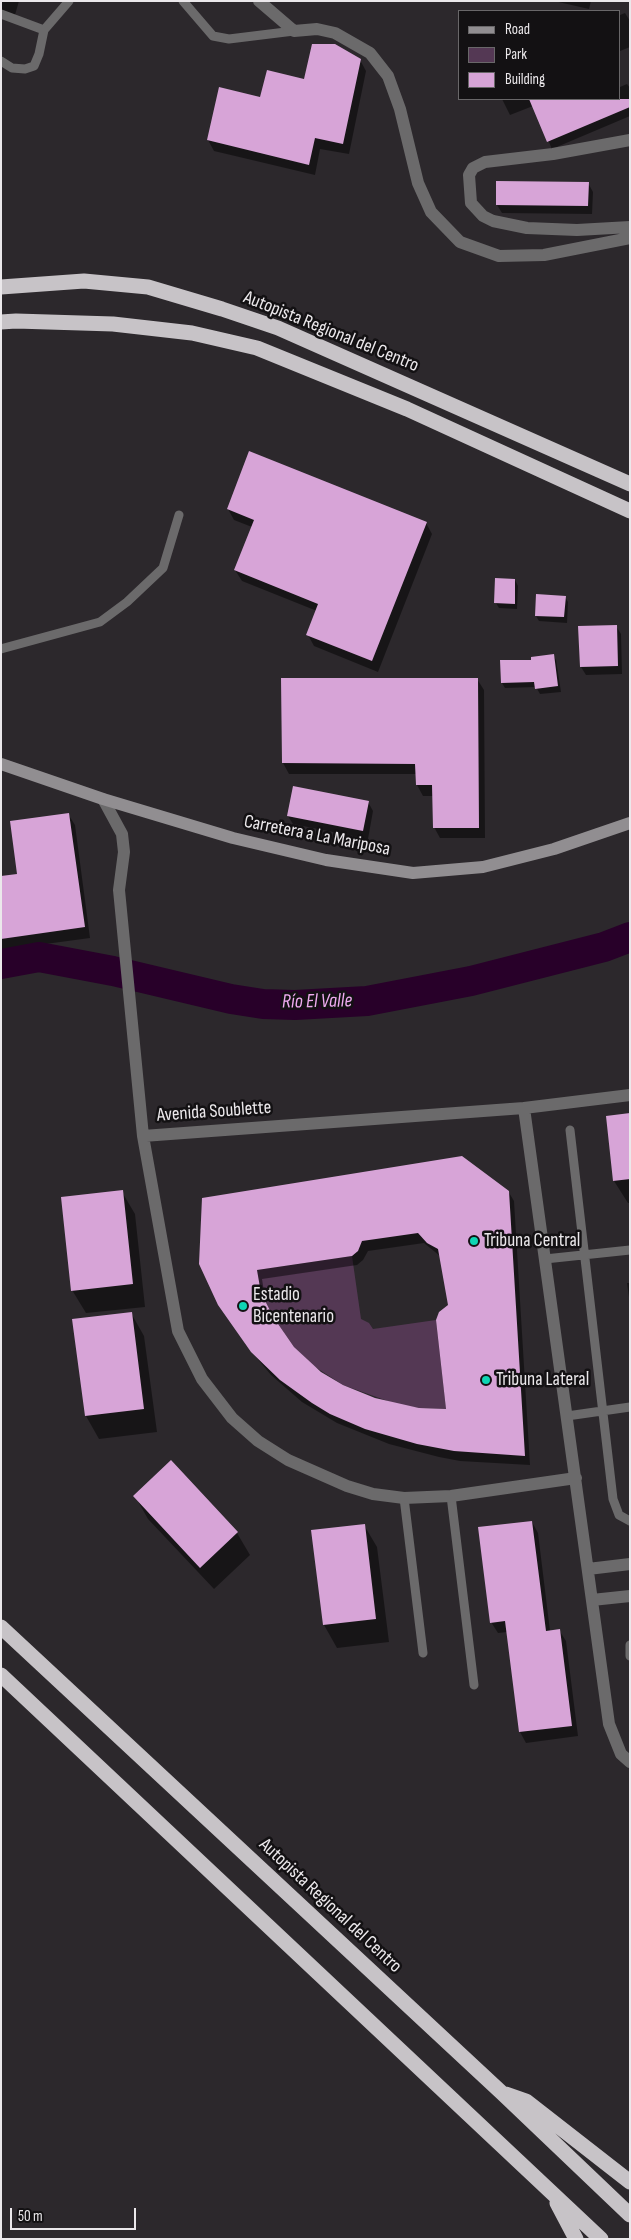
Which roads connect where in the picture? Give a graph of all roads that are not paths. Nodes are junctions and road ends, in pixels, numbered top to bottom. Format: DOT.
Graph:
graph roads {
  1 [pos="69,1"];
  2 [pos="183,1"];
  3 [pos="259,1"];
  4 [pos="1,14"];
  5 [pos="44,30"];
  6 [pos="294,31"];
  7 [pos="1,61"];
  8 [pos="630,140"];
  9 [pos="630,227"];
  10 [pos="630,238"];
  11 [pos="1,287"];
  12 [pos="1,322"];
  13 [pos="630,484"];
  14 [pos="630,511"];
  15 [pos="179,515"];
  16 [pos="1,649"];
  17 [pos="3,762"];
  18 [pos="103,799"];
  19 [pos="630,823"];
  20 [pos="630,1095"];
  21 [pos="524,1108"];
  22 [pos="570,1130"];
  23 [pos="143,1136"];
  24 [pos="630,1250"];
  25 [pos="585,1255"];
  26 [pos="545,1259"];
  27 [pos="630,1407"];
  28 [pos="602,1411"];
  29 [pos="567,1416"];
  30 [pos="576,1478"];
  31 [pos="451,1496"];
  32 [pos="404,1498"];
  33 [pos="630,1521"];
  34 [pos="630,1564"];
  35 [pos="588,1569"];
  36 [pos="630,1596"];
  37 [pos="592,1600"];
  38 [pos="1,1627"];
  39 [pos="630,1645"];
  40 [pos="423,1653"];
  41 [pos="630,1656"];
  42 [pos="1,1675"];
  43 [pos="474,1685"];
  44 [pos="630,1762"];
  45 [pos="502,2093"];
  46 [pos="630,2182"];
  47 [pos="550,2190"];
  48 [pos="630,2215"];
  49 [pos="576,2239"];
  50 [pos="601,2239"];
  1 -- 5 [label="lane"];
  2 -- 6 [label="lane"];
  3 -- 6 [label="street"];
  4 -- 5 [label="lane"];
  5 -- 7 [label="lane"];
  6 -- 10 [label="street"];
  8 -- 9 [label="street"];
  11 -- 13 [label="highway, Autopista Regional del Centro"];
  12 -- 14 [label="highway"];
  15 -- 16 [label="lane"];
  17 -- 18 [label="street, Carretera a La Mariposa"];
  18 -- 19 [label="street, Carretera a La Mariposa"];
  18 -- 23 [label="street, Avenida Soublette"];
  20 -- 21 [label="street, Avenida Soublette"];
  21 -- 23 [label="street, Avenida Soublette"];
  21 -- 26 [label="street"];
  22 -- 25 [label="lane"];
  23 -- 32 [label="street"];
  24 -- 25 [label="lane"];
  25 -- 26 [label="lane"];
  25 -- 28 [label="lane"];
  26 -- 29 [label="street"];
  27 -- 28 [label="lane"];
  28 -- 29 [label="lane"];
  28 -- 33 [label="lane"];
  29 -- 30 [label="street"];
  30 -- 31 [label="street"];
  30 -- 35 [label="street"];
  31 -- 32 [label="street"];
  31 -- 43 [label="lane"];
  32 -- 40 [label="lane"];
  34 -- 35 [label="street"];
  35 -- 37 [label="street"];
  36 -- 37 [label="street"];
  37 -- 44 [label="street"];
  38 -- 45 [label="highway, Autopista Regional del Centro"];
  39 -- 41 [label="lane"];
  42 -- 47 [label="highway"];
  45 -- 46 [label="highway"];
  45 -- 48 [label="highway, Autopista Regional del Centro"];
  47 -- 49 [label="highway"];
  47 -- 50 [label="highway"];
}
